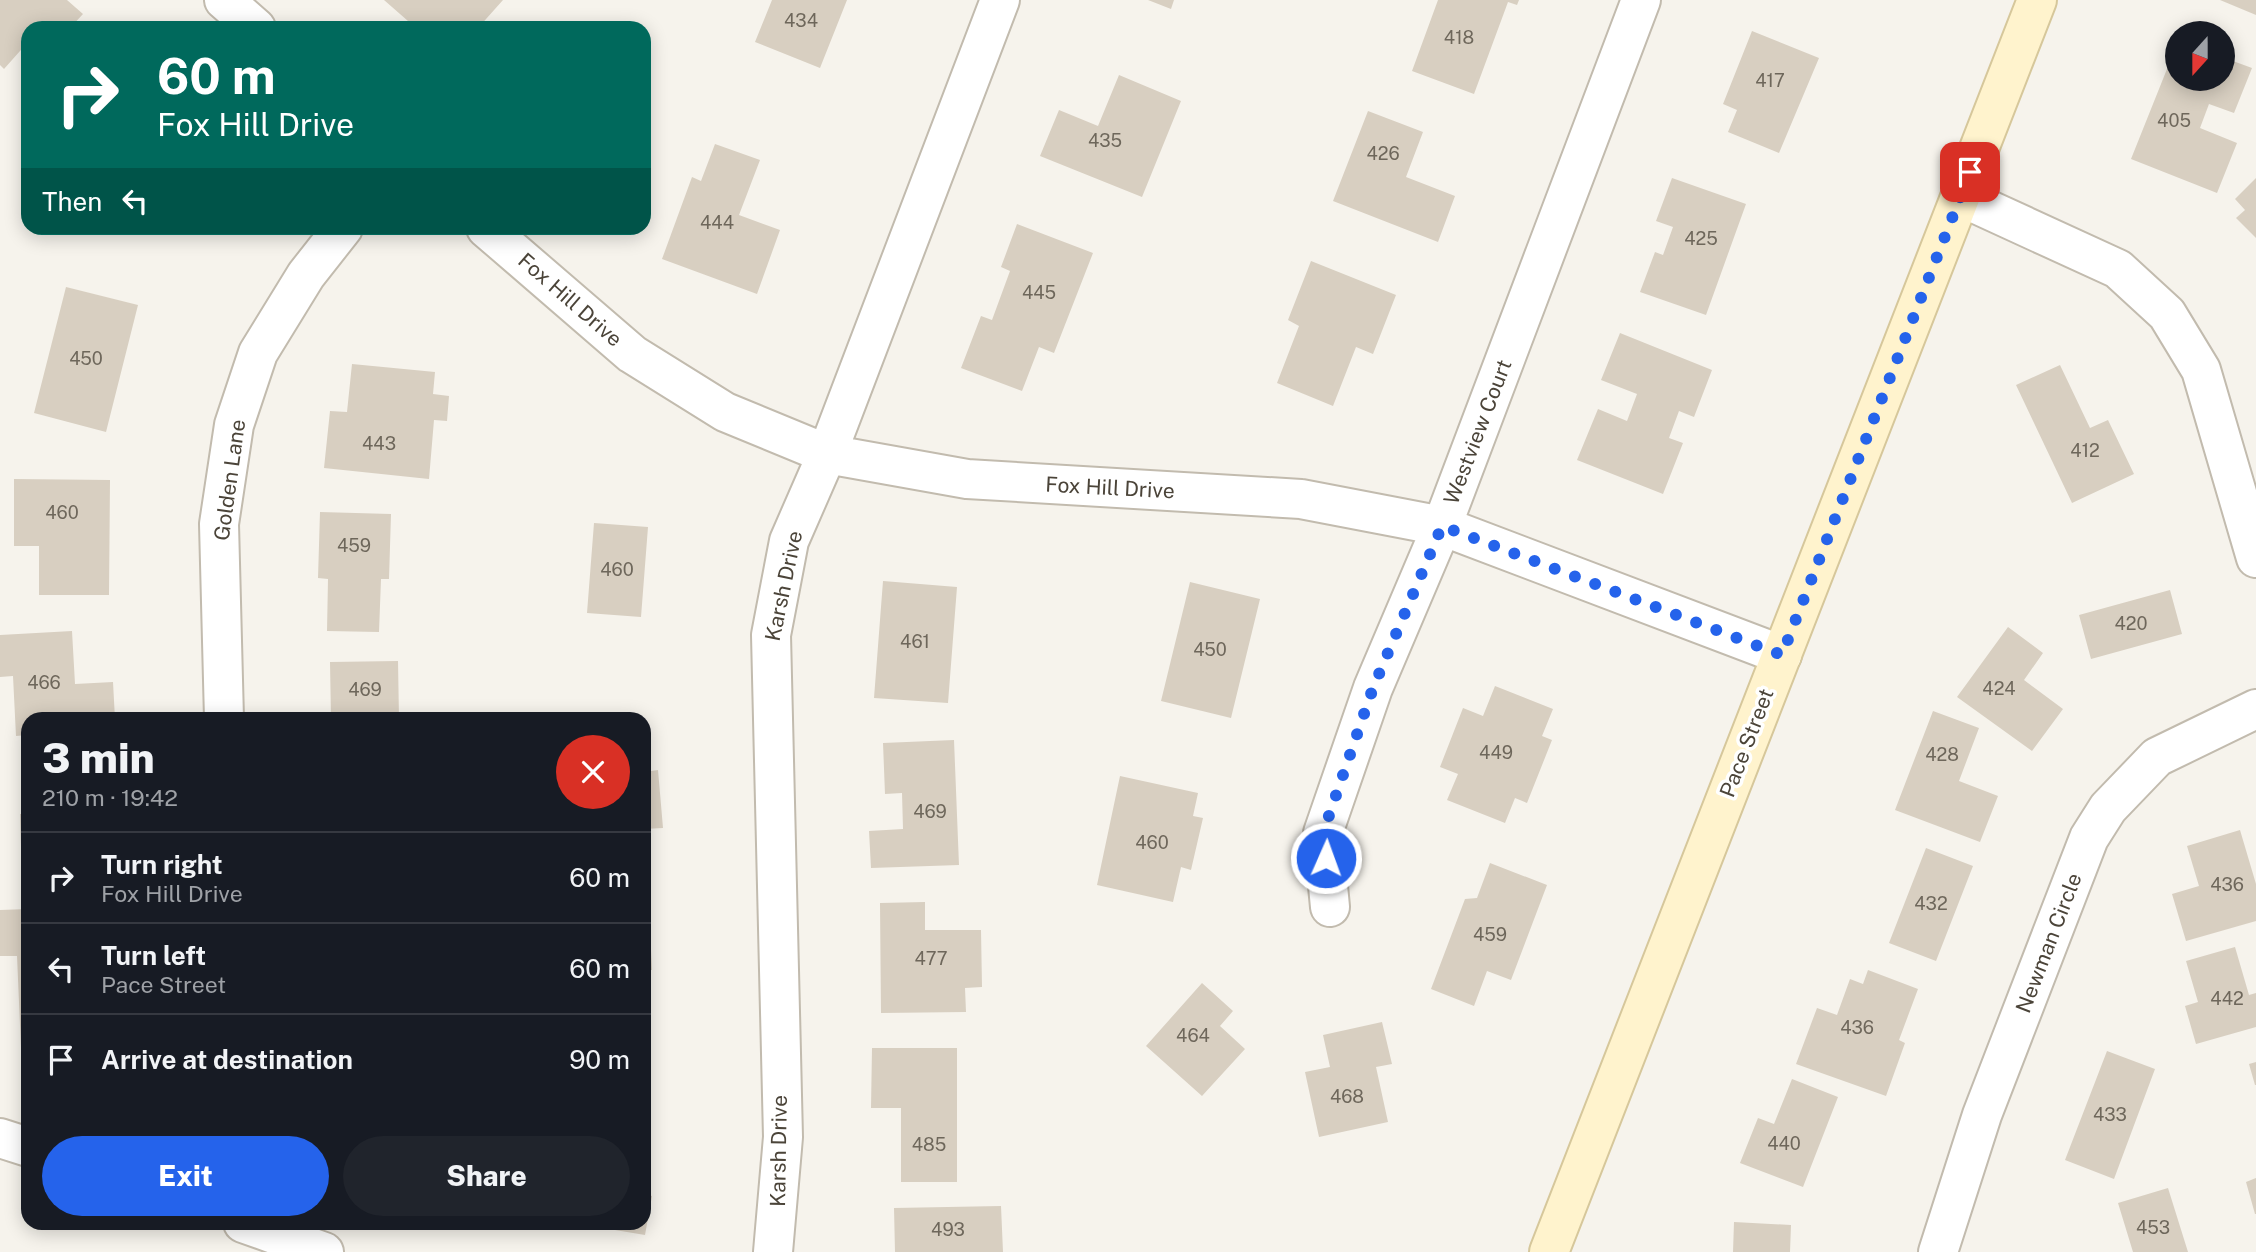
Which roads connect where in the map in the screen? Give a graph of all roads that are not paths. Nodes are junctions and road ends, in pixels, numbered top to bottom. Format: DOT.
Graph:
graph roads {
  1 [pos="224,0"];
  2 [pos="1000,0"];
  3 [pos="1641,0"];
  4 [pos="2037,0"];
  5 [pos="248,21"];
  6 [pos="1961,197"];
  7 [pos="337,235"];
  8 [pos="494,235"];
  9 [pos="827,454"];
  10 [pos="1442,526"];
  11 [pos="2256,558"];
  12 [pos="1782,655"];
  13 [pos="2256,709"];
  14 [pos="224,712"];
  15 [pos="1330,907"];
  16 [pos="0,1138"];
  17 [pos="21,1145"];
  18 [pos="263,1230"];
  19 [pos="324,1252"];
  20 [pos="773,1252"];
  21 [pos="1549,1252"];
  22 [pos="1938,1252"];
  1 -- 5 [label="street"];
  2 -- 9 [label="street, Karsh Drive"];
  3 -- 10 [label="street, Westview Court"];
  4 -- 6 [label="main road, Pace Street"];
  6 -- 11 [label="street"];
  6 -- 12 [label="main road, Pace Street"];
  7 -- 14 [label="street, Golden Lane"];
  8 -- 9 [label="street, Fox Hill Drive"];
  9 -- 10 [label="street, Fox Hill Drive"];
  9 -- 20 [label="street, Karsh Drive"];
  10 -- 12 [label="street, Fox Hill Drive"];
  10 -- 15 [label="street, Westview Court"];
  12 -- 21 [label="main road, Pace Street"];
  13 -- 22 [label="street, Newman Circle"];
  16 -- 17 [label="street"];
  18 -- 19 [label="street"];
}
